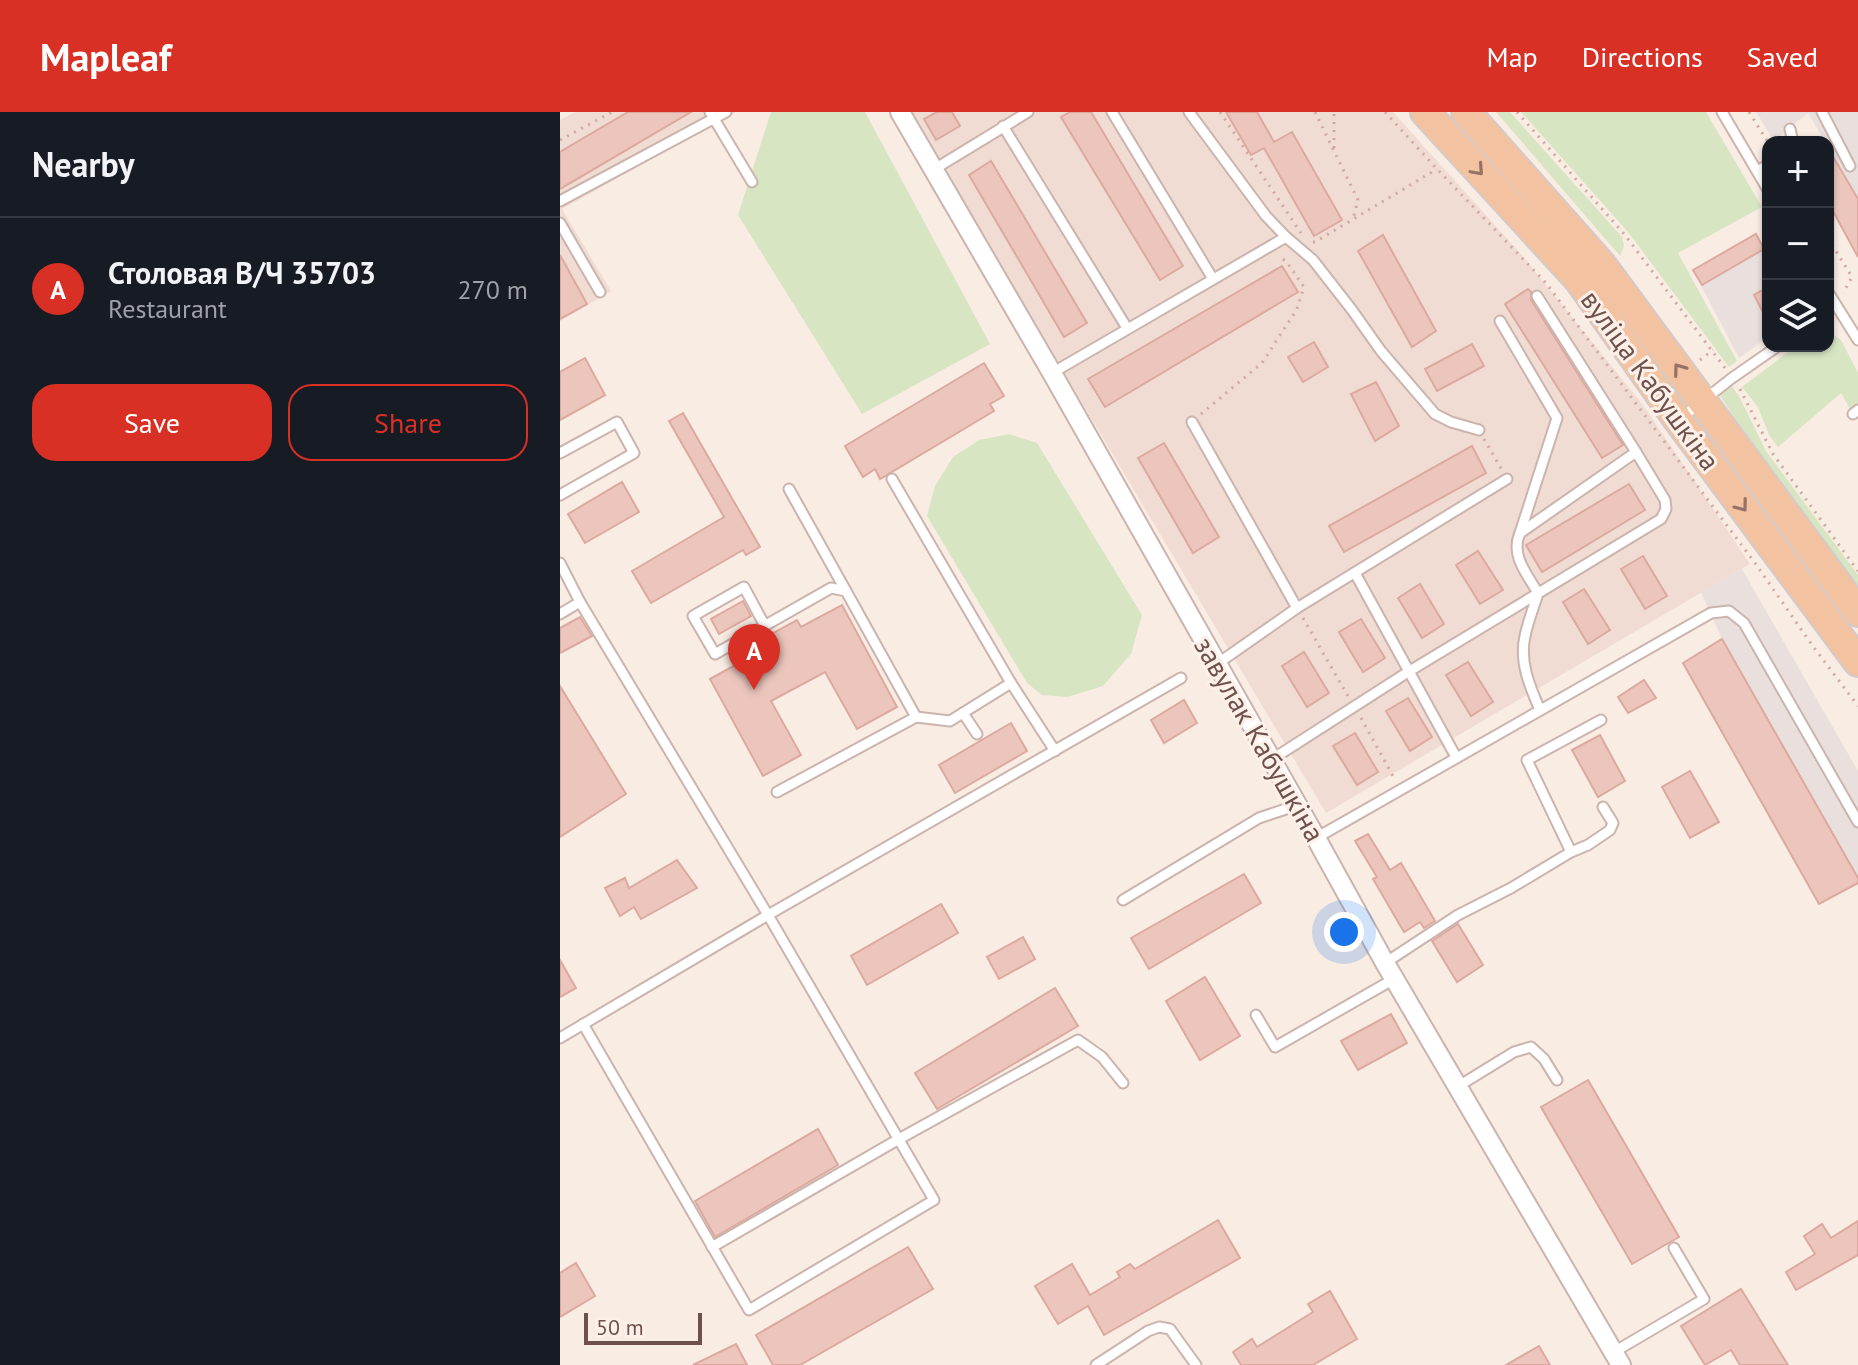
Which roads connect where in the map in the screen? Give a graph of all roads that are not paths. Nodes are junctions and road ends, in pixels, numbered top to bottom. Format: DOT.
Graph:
graph roads {
  1 [pos="726,112"];
  2 [pos="900,112"];
  3 [pos="1028,112"];
  4 [pos="1112,112"];
  5 [pos="1189,112"];
  6 [pos="1425,112"];
  7 [pos="1466,112"];
  8 [pos="1722,112"];
  9 [pos="1822,112"];
  10 [pos="712,115"];
  11 [pos="1003,126"];
  12 [pos="1790,129"];
  13 [pos="1792,136"];
  14 [pos="1850,166"];
  15 [pos="1762,168"];
  16 [pos="933,170"];
  17 [pos="1757,171"];
  18 [pos="1762,180"];
  19 [pos="752,182"];
  20 [pos="560,201"];
  21 [pos="560,223"];
  22 [pos="1286,237"];
  23 [pos="1213,279"];
  24 [pos="600,292"];
  25 [pos="1537,296"];
  26 [pos="1834,310"];
  27 [pos="1500,321"];
  28 [pos="1127,328"];
  29 [pos="1858,340"];
  30 [pos="1770,352"];
  31 [pos="1052,373"];
  32 [pos="1702,400"];
  33 [pos="1678,420"];
  34 [pos="1192,422"];
  35 [pos="1479,430"];
  36 [pos="1636,452"];
  37 [pos="560,453"];
  38 [pos="892,479"];
  39 [pos="1507,479"];
  40 [pos="789,489"];
  41 [pos="560,495"];
  42 [pos="1520,533"];
  43 [pos="560,563"];
  44 [pos="1355,573"];
  45 [pos="846,591"];
  46 [pos="1538,593"];
  47 [pos="580,602"];
  48 [pos="1297,608"];
  49 [pos="1858,612"];
  50 [pos="560,614"];
  51 [pos="765,626"];
  52 [pos="1858,662"];
  53 [pos="1217,664"];
  54 [pos="1408,672"];
  55 [pos="1181,678"];
  56 [pos="1011,683"];
  57 [pos="1540,710"];
  58 [pos="963,713"];
  59 [pos="916,717"];
  60 [pos="1601,720"];
  61 [pos="977,734"];
  62 [pos="1055,751"];
  63 [pos="1456,757"];
  64 [pos="1271,760"];
  65 [pos="777,792"];
  66 [pos="1298,805"];
  67 [pos="1603,807"];
  68 [pos="1858,822"];
  69 [pos="1316,838"];
  70 [pos="1571,852"];
  71 [pos="1123,900"];
  72 [pos="768,915"];
  73 [pos="1390,971"];
  74 [pos="1256,1015"];
  75 [pos="583,1024"];
  76 [pos="560,1038"];
  77 [pos="1557,1080"];
  78 [pos="1123,1083"];
  79 [pos="1457,1087"];
  80 [pos="899,1139"];
  81 [pos="712,1247"];
  82 [pos="1674,1248"];
  83 [pos="1618,1359"];
  84 [pos="1096,1365"];
  85 [pos="1196,1365"];
  1 -- 10 [label="lane"];
  2 -- 16 [label="street, завулак Кабушкіна"];
  3 -- 11 [label="lane"];
  4 -- 23 [label="lane"];
  5 -- 22 [label="lane"];
  6 -- 33 [label="main road, вуліца Кабушкіна, one-way"];
  32 -- 7 [label="main road, вуліца Кабушкіна, one-way"];
  8 -- 17 [label="lane"];
  9 -- 14 [label="lane"];
  10 -- 19 [label="lane"];
  10 -- 20 [label="lane"];
  11 -- 16 [label="lane"];
  11 -- 28 [label="lane"];
  12 -- 13 [label="lane"];
  15 -- 17 [label="lane"];
  16 -- 31 [label="street, завулак Кабушкіна"];
  17 -- 18 [label="lane"];
  21 -- 24 [label="lane"];
  22 -- 23 [label="lane"];
  22 -- 35 [label="lane"];
  23 -- 28 [label="lane"];
  25 -- 36 [label="lane"];
  26 -- 29 [label="lane"];
  27 -- 42 [label="lane"];
  28 -- 31 [label="lane"];
  30 -- 32 [label="lane"];
  31 -- 53 [label="street, завулак Кабушкіна"];
  32 -- 33 [label="lane"];
  32 -- 49 [label="main road, вуліца Кабушкіна"];
  33 -- 52 [label="main road, вуліца Кабушкіна, one-way"];
  34 -- 48 [label="lane"];
  36 -- 42 [label="lane"];
  36 -- 46 [label="lane"];
  37 -- 41 [label="lane"];
  38 -- 56 [label="lane"];
  39 -- 44 [label="lane"];
  40 -- 45 [label="lane"];
  42 -- 46 [label="lane"];
  43 -- 47 [label="lane"];
  44 -- 48 [label="lane"];
  44 -- 54 [label="lane"];
  45 -- 51 [label="lane"];
  45 -- 59 [label="lane"];
  46 -- 54 [label="lane"];
  46 -- 57 [label="lane"];
  47 -- 50 [label="lane"];
  47 -- 72 [label="lane"];
  48 -- 53 [label="lane"];
  51 -- 51 [label="lane"];
  53 -- 64 [label="street, завулак Кабушкіна"];
  54 -- 63 [label="lane"];
  54 -- 64 [label="lane"];
  55 -- 62 [label="lane"];
  56 -- 58 [label="lane"];
  56 -- 62 [label="lane"];
  57 -- 63 [label="lane"];
  57 -- 68 [label="lane"];
  58 -- 59 [label="lane"];
  58 -- 61 [label="lane"];
  59 -- 65 [label="lane"];
  60 -- 70 [label="lane"];
  62 -- 72 [label="lane"];
  63 -- 69 [label="lane"];
  64 -- 66 [label="street, завулак Кабушкіна"];
  66 -- 69 [label="street, завулак Кабушкіна"];
  66 -- 71 [label="lane"];
  67 -- 70 [label="lane"];
  69 -- 73 [label="street, завулак Кабушкіна"];
  70 -- 73 [label="lane"];
  72 -- 75 [label="lane"];
  72 -- 80 [label="lane"];
  73 -- 74 [label="lane"];
  73 -- 79 [label="street, завулак Кабушкіна"];
  75 -- 76 [label="lane"];
  75 -- 81 [label="lane"];
  77 -- 79 [label="lane"];
  78 -- 80 [label="lane"];
  79 -- 83 [label="street, завулак Кабушкіна"];
  80 -- 81 [label="lane"];
  80 -- 81 [label="lane"];
  82 -- 83 [label="lane"];
  84 -- 85 [label="lane"];
}
